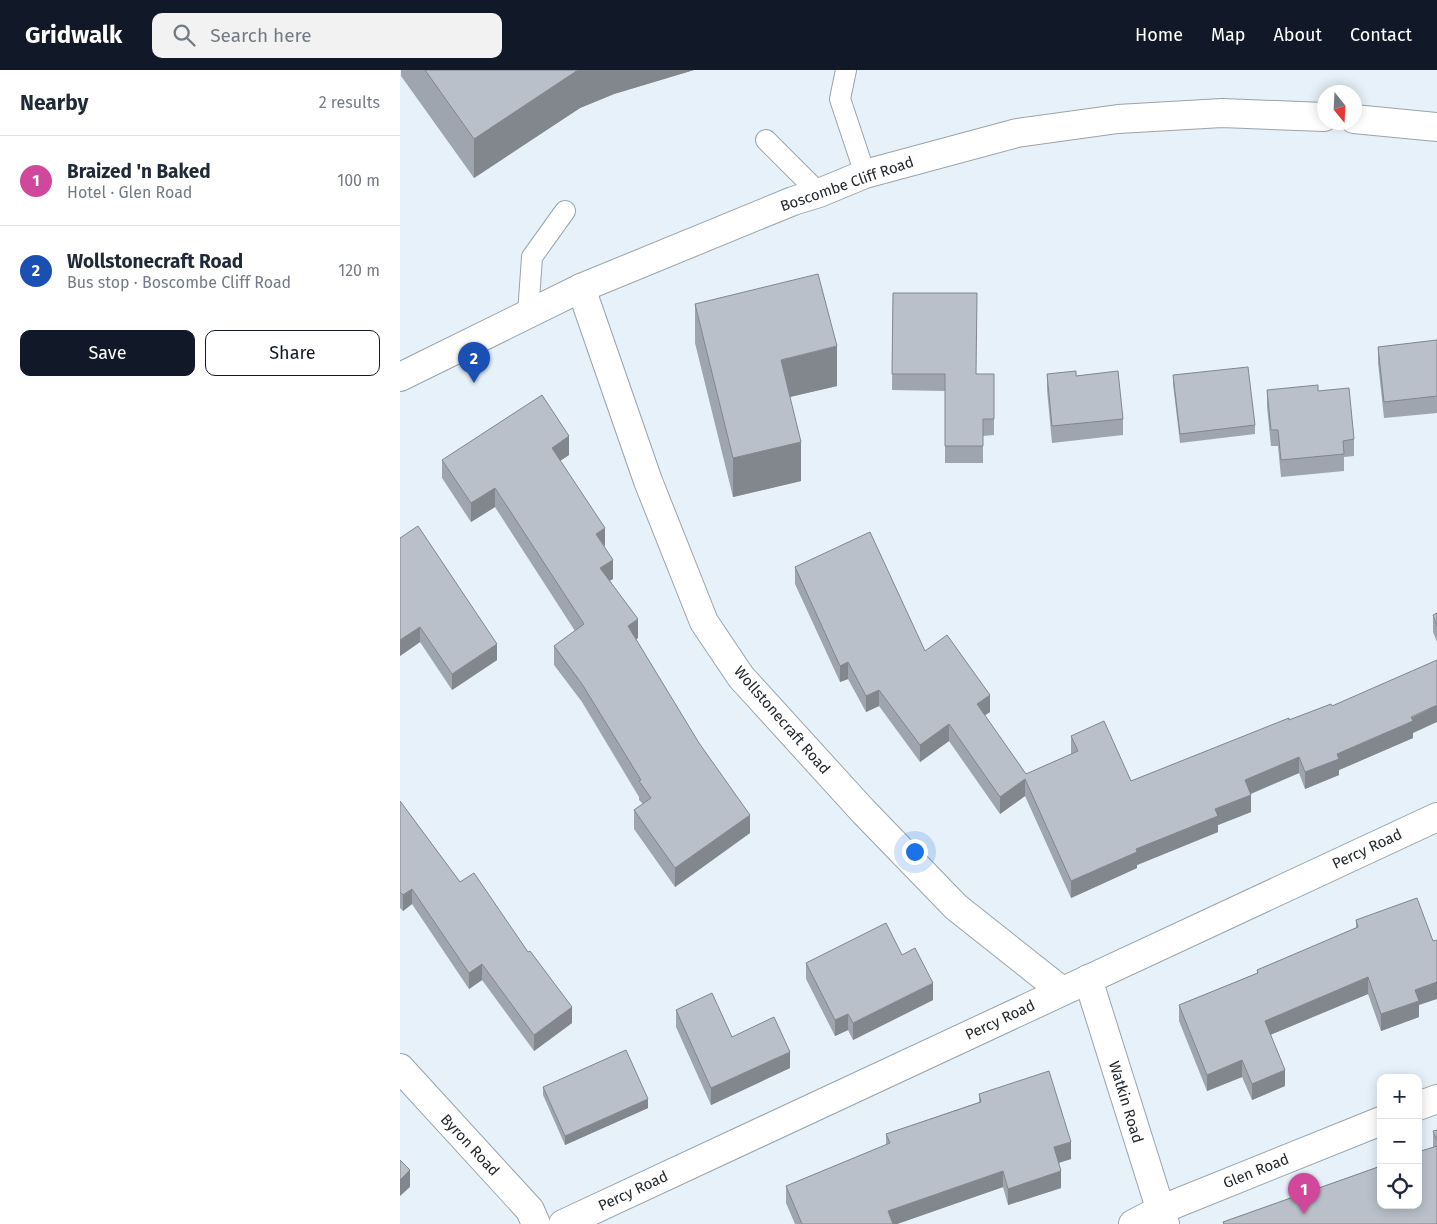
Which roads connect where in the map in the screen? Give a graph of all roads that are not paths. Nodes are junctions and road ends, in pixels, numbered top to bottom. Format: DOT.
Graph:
graph roads {
  1 [pos="846,70"];
  2 [pos="1317,117"];
  3 [pos="1362,120"];
  4 [pos="1437,127"];
  5 [pos="766,140"];
  6 [pos="865,174"];
  7 [pos="820,193"];
  8 [pos="565,211"];
  9 [pos="582,288"];
  10 [pos="528,314"];
  11 [pos="400,377"];
  12 [pos="1437,816"];
  13 [pos="1088,979"];
  14 [pos="1062,991"];
  15 [pos="400,1068"];
  16 [pos="1437,1098"];
  17 [pos="1422,1104"];
  18 [pos="1377,1123"];
  19 [pos="1163,1217"];
  20 [pos="536,1224"];
  21 [pos="563,1224"];
  22 [pos="1133,1224"];
  1 -- 6 [label="lane"];
  2 -- 6 [label="street, Boscombe Cliff Road"];
  3 -- 4 [label="street"];
  5 -- 7 [label="lane"];
  6 -- 7 [label="street, Boscombe Cliff Road"];
  7 -- 9 [label="street, Boscombe Cliff Road"];
  8 -- 10 [label="lane"];
  9 -- 10 [label="street, Boscombe Cliff Road"];
  9 -- 14 [label="street, Wollstonecraft Road"];
  10 -- 11 [label="street, Boscombe Cliff Road"];
  12 -- 13 [label="street, Percy Road"];
  13 -- 14 [label="street, Percy Road"];
  13 -- 19 [label="street, Watkin Road"];
  14 -- 21 [label="street, Percy Road"];
  15 -- 20 [label="street, Byron Road"];
  16 -- 17 [label="street"];
  18 -- 19 [label="street, Glen Road"];
  19 -- 22 [label="street, Glen Road"];
}
